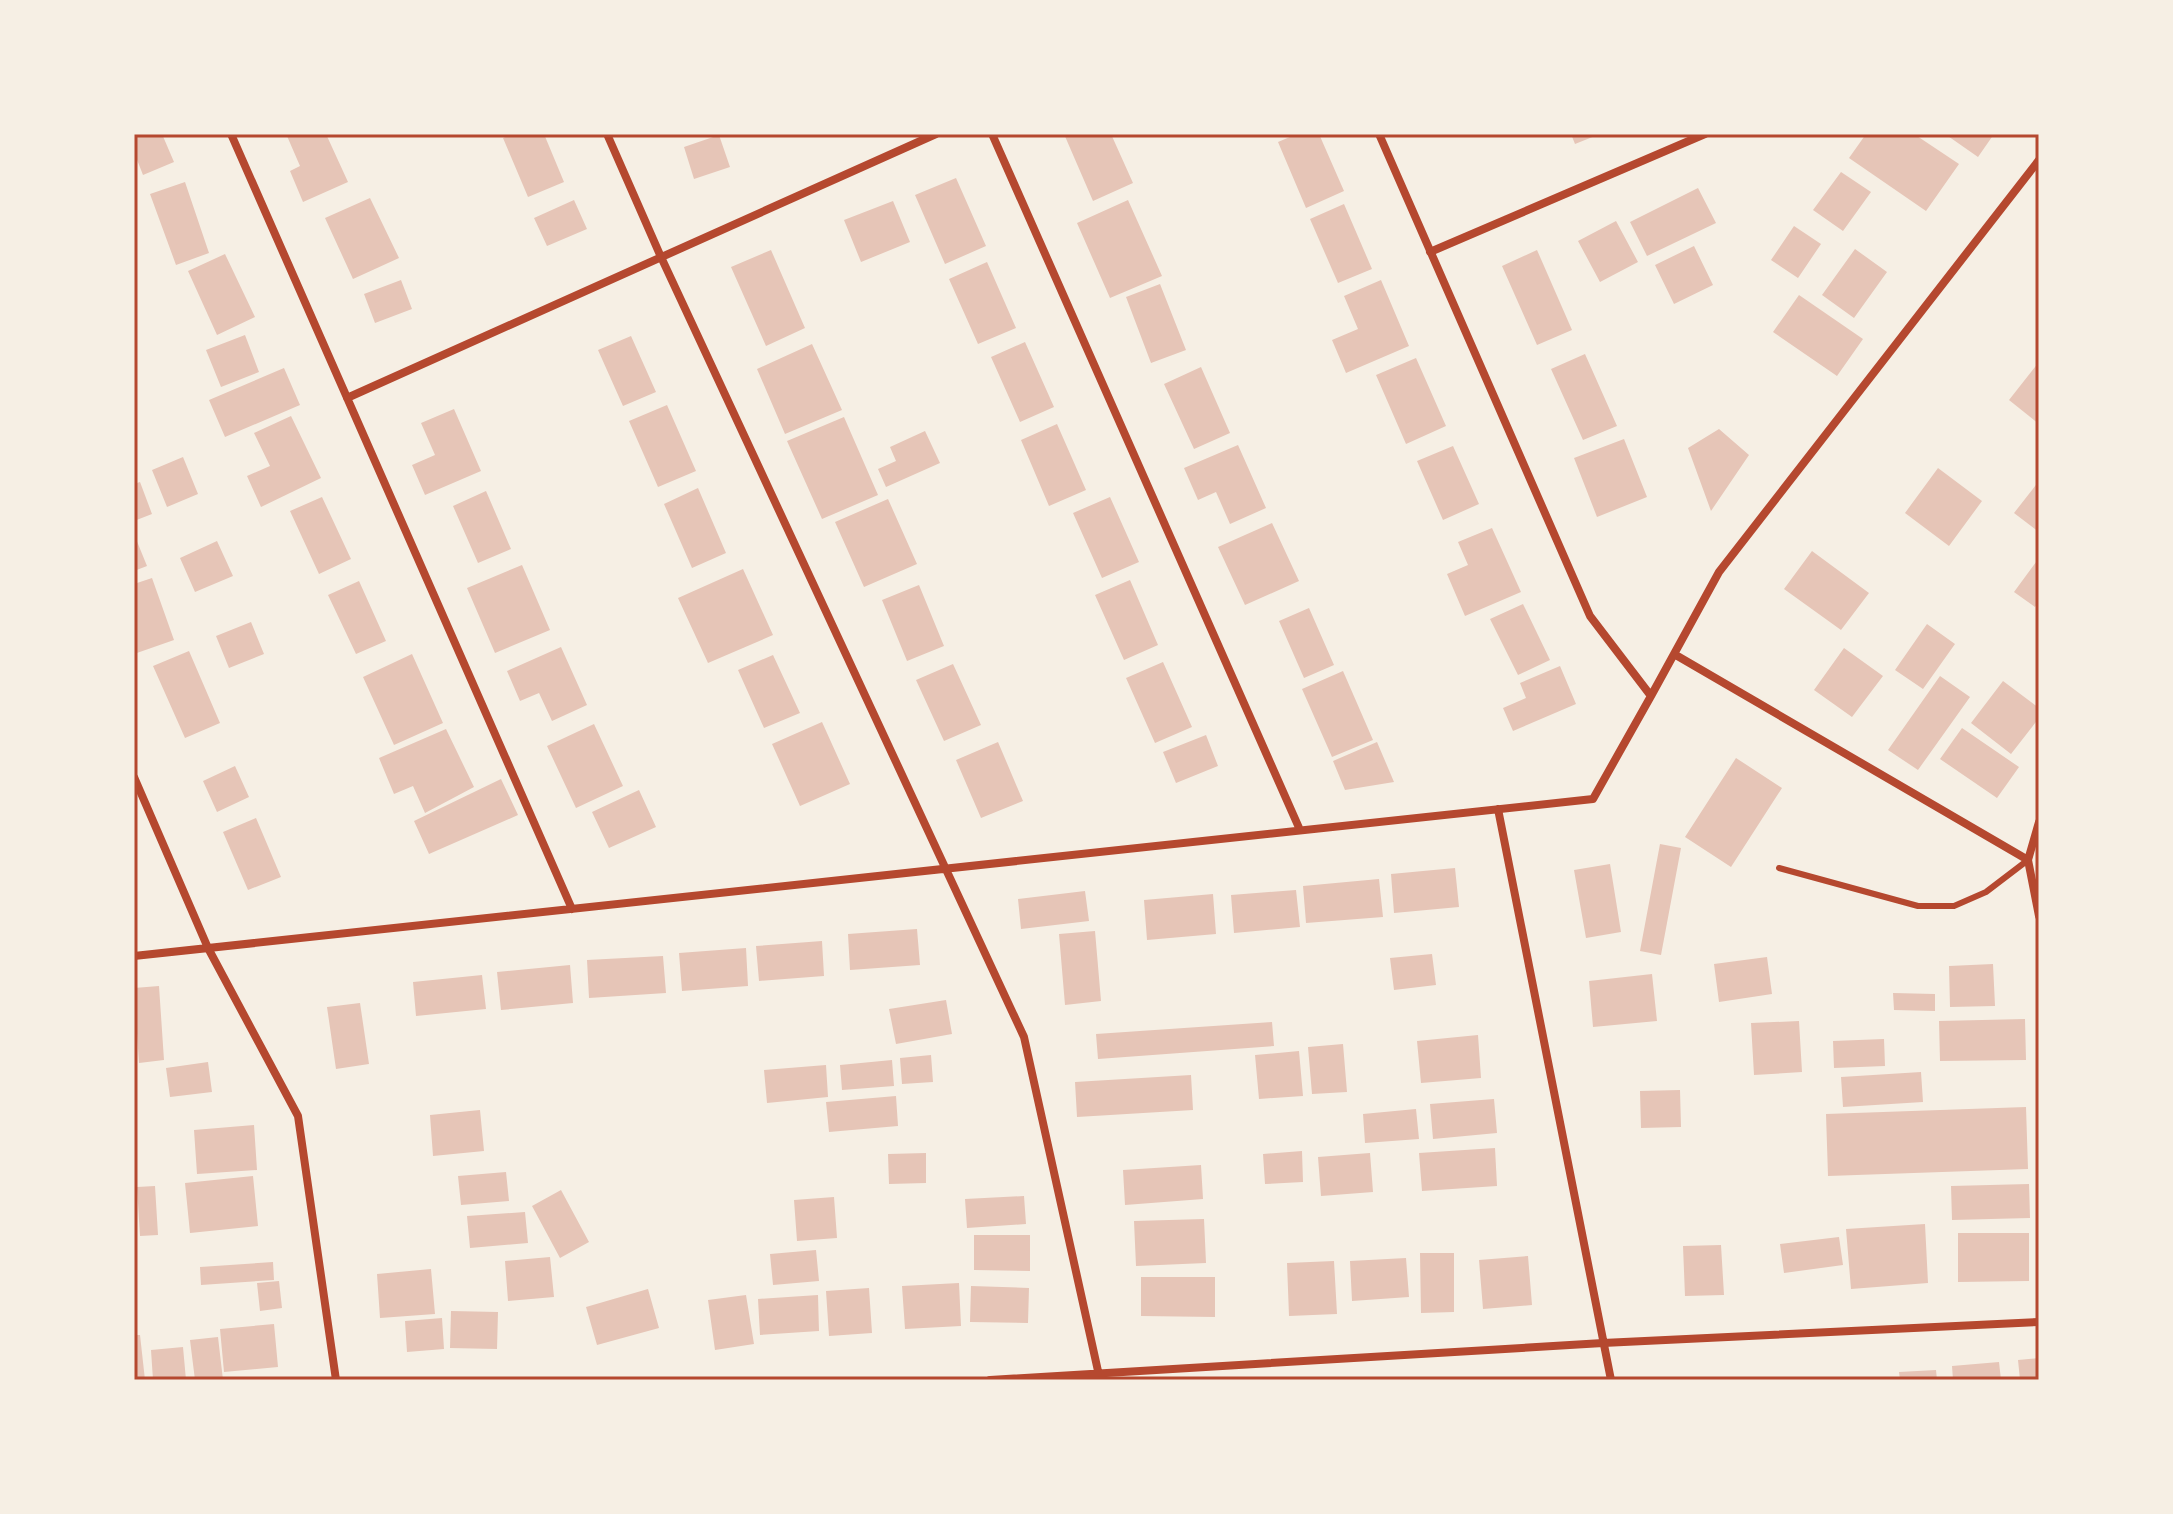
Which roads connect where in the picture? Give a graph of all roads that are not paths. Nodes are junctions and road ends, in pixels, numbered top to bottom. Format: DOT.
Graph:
graph roads {
  1 [pos="231,134"];
  2 [pos="607,134"];
  3 [pos="936,134"];
  4 [pos="992,134"];
  5 [pos="1379,134"];
  6 [pos="1705,134"];
  7 [pos="2039,160"];
  8 [pos="1430,252"];
  9 [pos="661,257"];
  10 [pos="347,398"];
  11 [pos="1674,654"];
  12 [pos="1651,696"];
  13 [pos="134,777"];
  14 [pos="1498,809"];
  15 [pos="2039,822"];
  16 [pos="1300,830"];
  17 [pos="2028,860"];
  18 [pos="944,868"];
  19 [pos="1779,868"];
  20 [pos="572,909"];
  21 [pos="2039,916"];
  22 [pos="208,948"];
  23 [pos="134,956"];
  24 [pos="2039,1322"];
  25 [pos="1603,1343"];
  26 [pos="1099,1376"];
  27 [pos="336,1380"];
  28 [pos="990,1380"];
  29 [pos="1611,1380"];
  1 -- 10 [label="street"];
  2 -- 9 [label="street"];
  3 -- 9 [label="street"];
  4 -- 16 [label="street"];
  5 -- 8 [label="street"];
  6 -- 8 [label="street"];
  7 -- 11 [label="street"];
  8 -- 12 [label="street"];
  9 -- 10 [label="street"];
  9 -- 18 [label="street"];
  10 -- 20 [label="street"];
  11 -- 12 [label="street"];
  11 -- 17 [label="street"];
  12 -- 14 [label="street"];
  13 -- 22 [label="street"];
  14 -- 16 [label="street"];
  14 -- 25 [label="street"];
  15 -- 17 [label="street"];
  16 -- 18 [label="street"];
  17 -- 19 [label="lane"];
  17 -- 21 [label="street"];
  18 -- 20 [label="street"];
  18 -- 26 [label="street"];
  20 -- 22 [label="street"];
  22 -- 23 [label="street"];
  22 -- 27 [label="street"];
  24 -- 25 [label="street"];
  25 -- 26 [label="street"];
  25 -- 29 [label="street"];
  26 -- 28 [label="street"];
}
